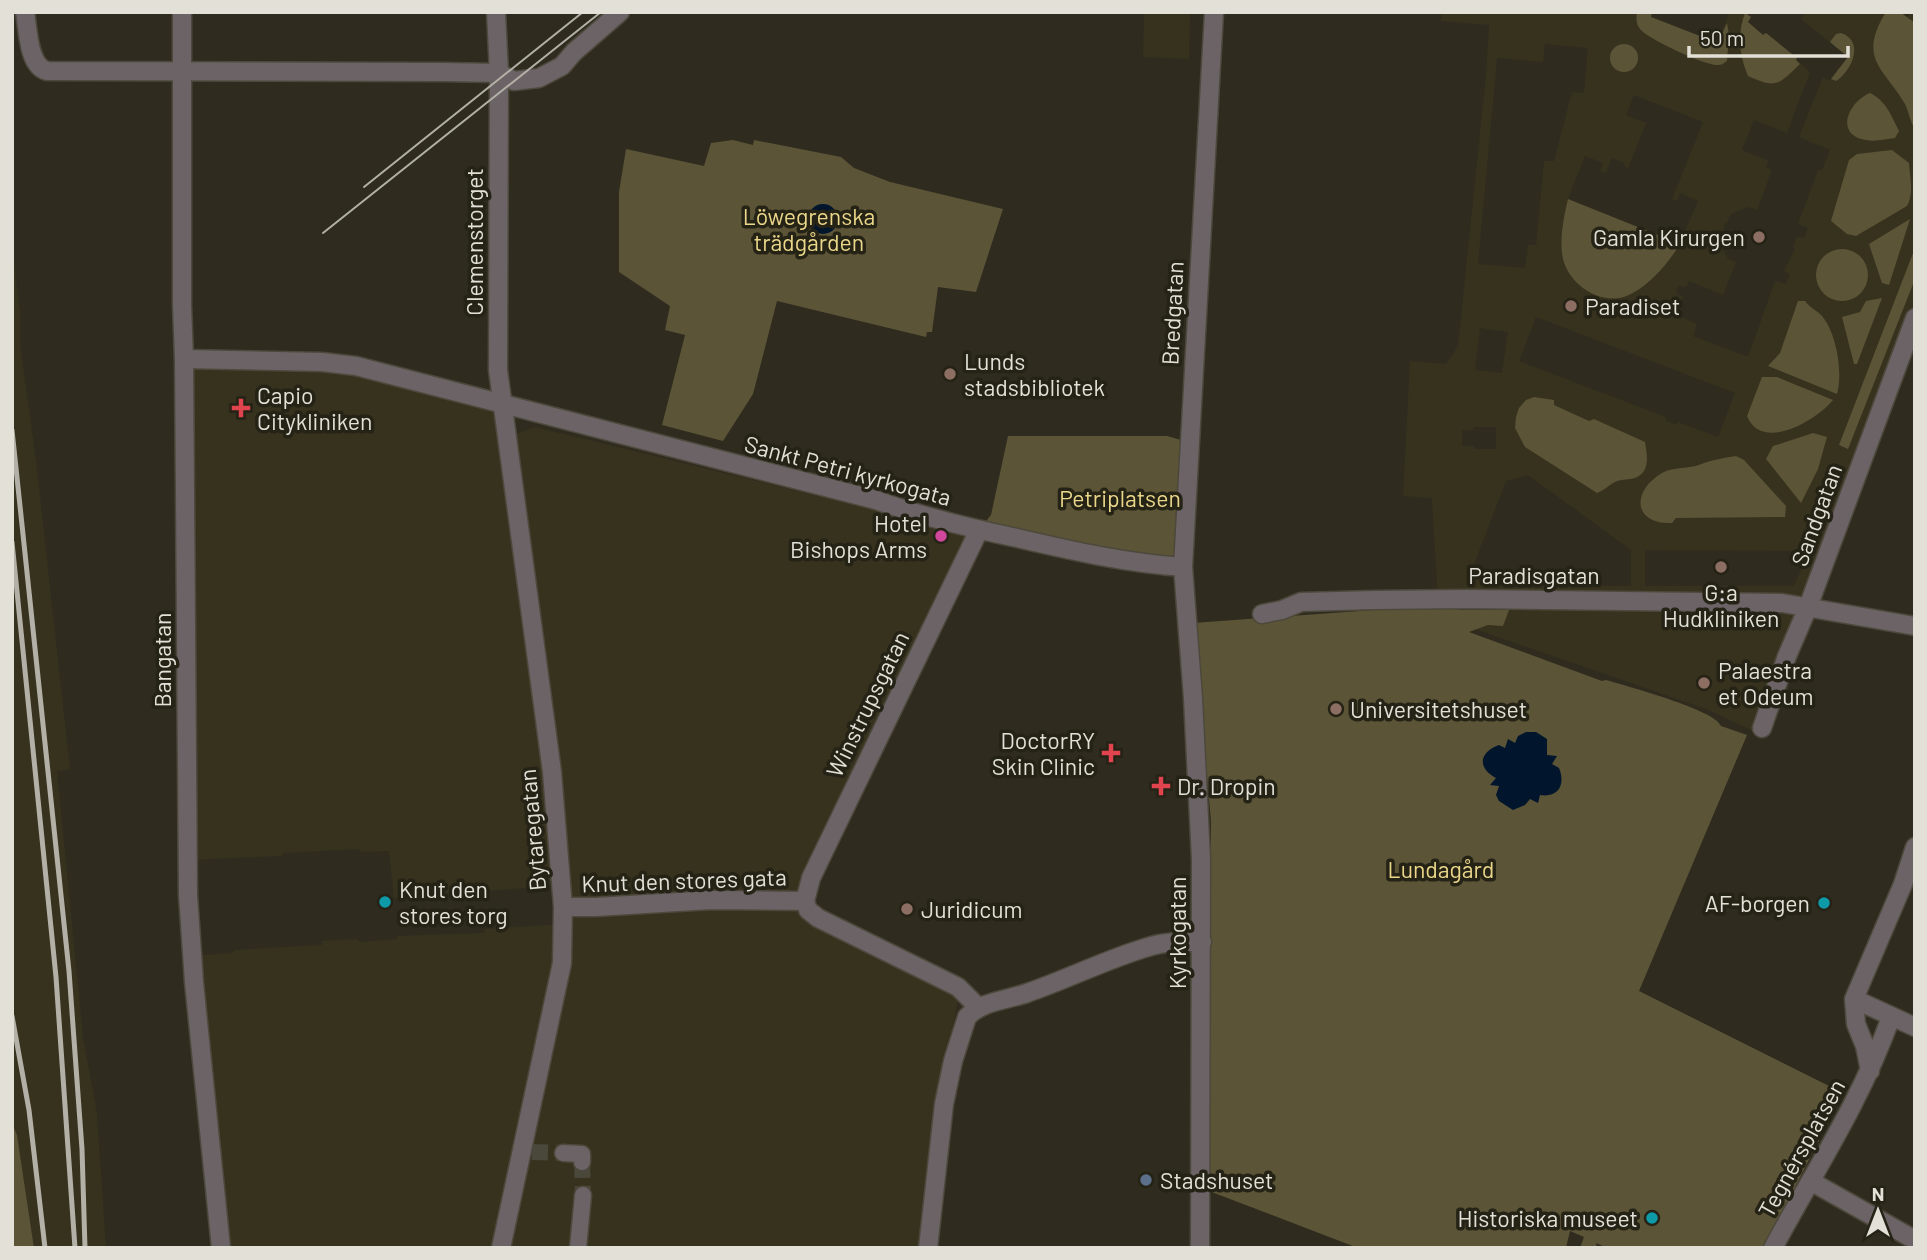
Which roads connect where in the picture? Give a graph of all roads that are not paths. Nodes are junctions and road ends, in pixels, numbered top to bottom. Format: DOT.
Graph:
graph roads {
  1 [pos="25,12"];
  2 [pos="182,12"];
  3 [pos="496,12"];
  4 [pos="620,12"];
  5 [pos="1213,12"];
  6 [pos="182,71"];
  7 [pos="499,73"];
  8 [pos="1915,318"];
  9 [pos="184,359"];
  10 [pos="503,404"];
  11 [pos="979,530"];
  12 [pos="1183,567"];
  13 [pos="1808,607"];
  14 [pos="1262,614"];
  15 [pos="1186,618"];
  16 [pos="1915,626"];
  17 [pos="1762,728"];
  18 [pos="1915,847"];
  19 [pos="805,901"];
  20 [pos="563,907"];
  21 [pos="1202,942"];
  22 [pos="1854,999"];
  23 [pos="979,1007"];
  24 [pos="1891,1017"];
  25 [pos="1915,1027"];
  26 [pos="1870,1071"];
  27 [pos="563,1153"];
  28 [pos="582,1161"];
  29 [pos="1812,1182"];
  30 [pos="583,1195"];
  31 [pos="1915,1240"];
  32 [pos="222,1248"];
  33 [pos="501,1248"];
  34 [pos="578,1248"];
  35 [pos="928,1248"];
  36 [pos="1200,1248"];
  37 [pos="1773,1248"];
  1 -- 6 [label="street"];
  2 -- 6 [label="street, Bangatan"];
  3 -- 7 [label="street, Clemenstorget"];
  4 -- 7 [label="street"];
  5 -- 12 [label="street, Bredgatan"];
  6 -- 7 [label="street"];
  6 -- 9 [label="street, Bangatan"];
  7 -- 10 [label="street, Clemenstorget"];
  8 -- 13 [label="street, Sandgatan"];
  9 -- 10 [label="street"];
  9 -- 32 [label="street, Bangatan"];
  10 -- 11 [label="street, Sankt Petri kyrkogata"];
  10 -- 20 [label="street, Bytaregatan"];
  11 -- 12 [label="street, Sankt Petri kyrkogata"];
  11 -- 19 [label="street, Winstrupsgatan"];
  12 -- 15 [label="street, Bredgatan"];
  13 -- 14 [label="street, Paradisgatan"];
  13 -- 16 [label="street, Paradisgatan"];
  13 -- 17 [label="street, Sandgatan"];
  15 -- 21 [label="street, Kyrkogatan"];
  18 -- 22 [label="street"];
  19 -- 20 [label="street, Knut den stores gata"];
  19 -- 23 [label="street"];
  20 -- 33 [label="street, Bytaregatan"];
  21 -- 23 [label="street"];
  21 -- 36 [label="street, Kyrkogatan"];
  22 -- 24 [label="street"];
  22 -- 26 [label="street, Tegnérsplatsen"];
  23 -- 35 [label="street"];
  24 -- 25 [label="street"];
  24 -- 26 [label="street, Tegnérsplatsen"];
  26 -- 29 [label="street, Tegnérsplatsen"];
  27 -- 28 [label="street"];
  29 -- 31 [label="street"];
  29 -- 37 [label="street, Tegnérsplatsen"];
  30 -- 34 [label="street"];
}
